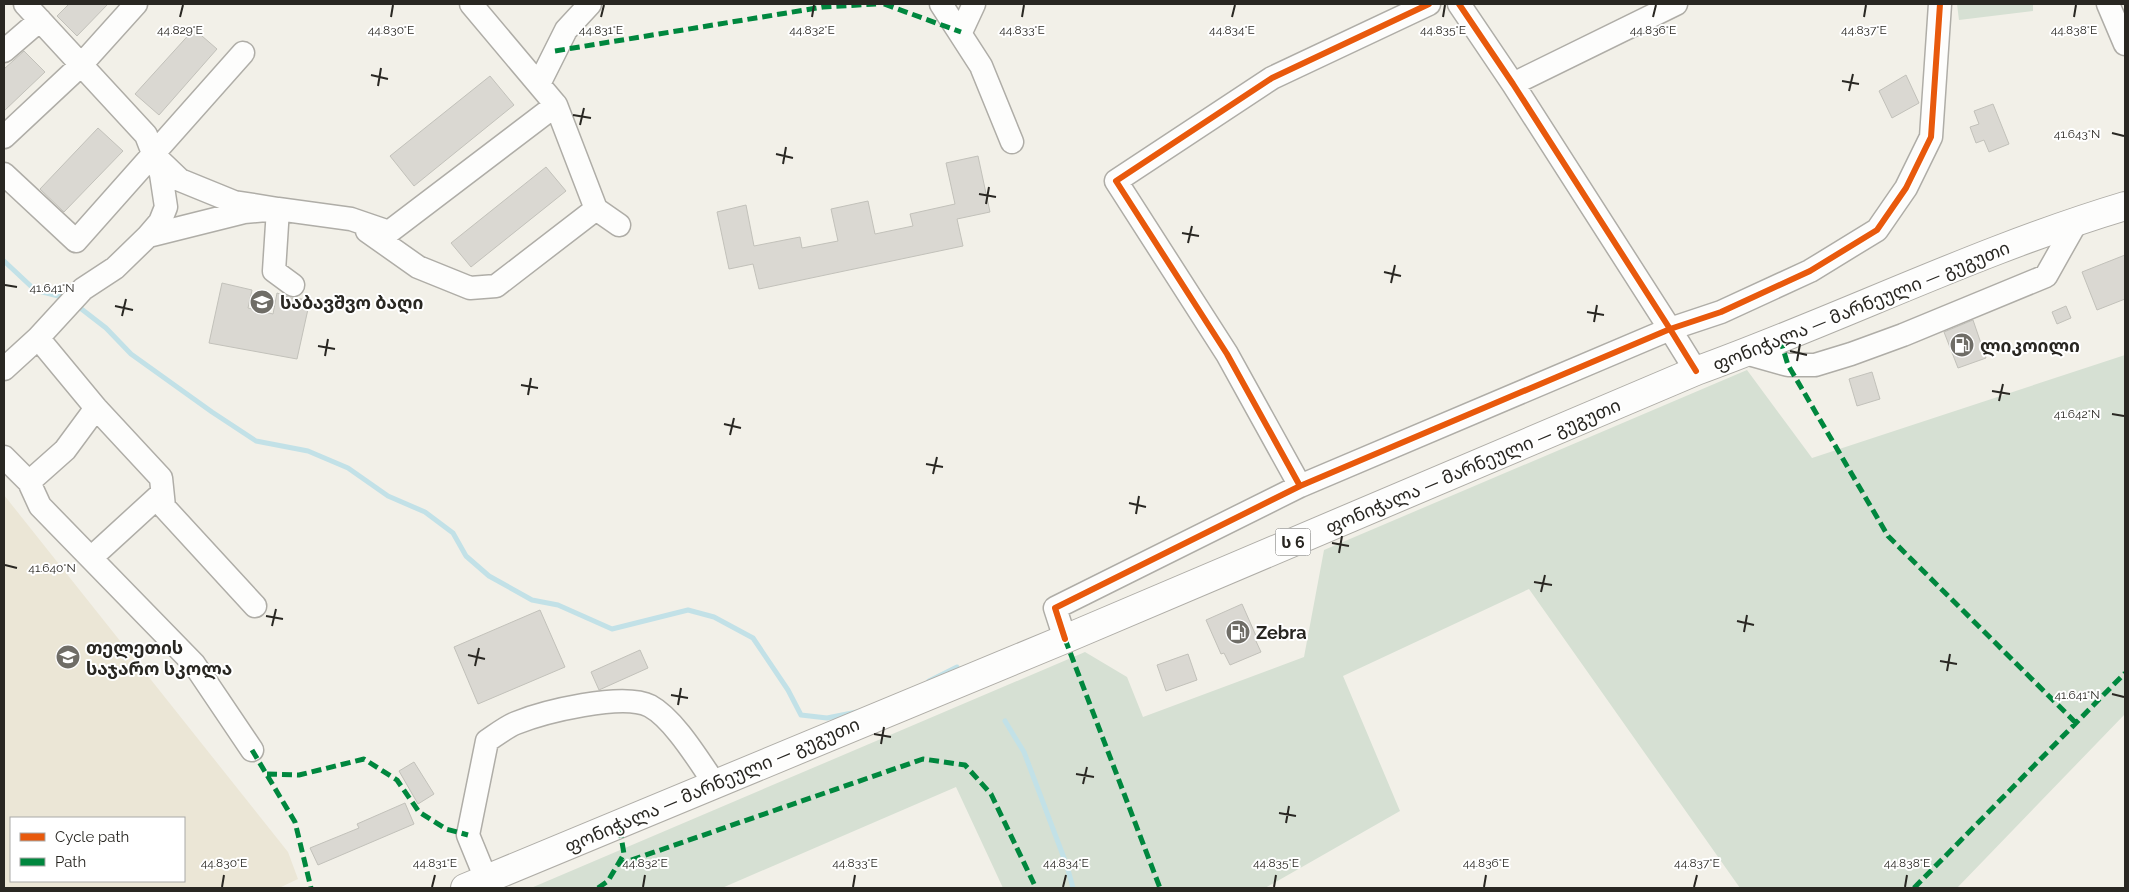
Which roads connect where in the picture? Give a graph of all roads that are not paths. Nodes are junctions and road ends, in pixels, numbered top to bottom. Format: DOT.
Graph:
graph roads {
  1 [pos="136,4"];
  2 [pos="471,4"];
  3 [pos="590,4"];
  4 [pos="941,4"];
  5 [pos="974,4"];
  6 [pos="1429,4"];
  7 [pos="1459,4"];
  8 [pos="1676,4"];
  9 [pos="1940,4"];
  10 [pos="2108,4"];
  11 [pos="32,12"];
  12 [pos="961,32"];
  13 [pos="2125,44"];
  14 [pos="4,51"];
  15 [pos="243,53"];
  16 [pos="81,65"];
  17 [pos="539,84"];
  18 [pos="1513,84"];
  19 [pos="556,105"];
  20 [pos="4,138"];
  21 [pos="1012,142"];
  22 [pos="153,155"];
  23 [pos="4,174"];
  24 [pos="2125,206"];
  25 [pos="278,209"];
  26 [pos="596,209"];
  27 [pos="351,219"];
  28 [pos="2077,220"];
  29 [pos="619,226"];
  30 [pos="148,236"];
  31 [pos="293,285"];
  32 [pos="1670,329"];
  33 [pos="38,338"];
  34 [pos="1745,354"];
  35 [pos="4,369"];
  36 [pos="1696,371"];
  37 [pos="96,408"];
  38 [pos="4,457"];
  39 [pos="30,482"];
  40 [pos="1300,486"];
  41 [pos="162,493"];
  42 [pos="91,558"];
  43 [pos="255,606"];
  44 [pos="1065,638"];
  45 [pos="252,750"];
  46 [pos="715,784"];
  47 [pos="476,884"];
  1 -- 16 [label="street"];
  2 -- 17 [label="street"];
  3 -- 17 [label="street"];
  4 -- 12 [label="street"];
  5 -- 12 [label="street"];
  6 -- 40 [label="street"];
  7 -- 18 [label="street"];
  8 -- 18 [label="street"];
  9 -- 32 [label="street"];
  10 -- 13 [label="street"];
  11 -- 14 [label="street"];
  11 -- 16 [label="street"];
  12 -- 21 [label="street"];
  15 -- 22 [label="street"];
  16 -- 20 [label="street"];
  16 -- 22 [label="street"];
  17 -- 19 [label="street"];
  18 -- 32 [label="street"];
  19 -- 26 [label="street"];
  19 -- 27 [label="street"];
  22 -- 23 [label="street"];
  22 -- 25 [label="street"];
  22 -- 30 [label="street"];
  24 -- 28 [label="highway, ფონიჭალა — მარნეული — გუგუთი / ს 6"];
  25 -- 27 [label="street"];
  25 -- 30 [label="street"];
  25 -- 31 [label="street"];
  26 -- 27 [label="street"];
  26 -- 29 [label="street"];
  28 -- 34 [label="highway, ფონიჭალა — მარნეული — გუგუთი / ს 6"];
  28 -- 34 [label="street"];
  30 -- 33 [label="street"];
  32 -- 36 [label="street"];
  32 -- 40 [label="street"];
  33 -- 35 [label="street"];
  33 -- 37 [label="street"];
  34 -- 36 [label="highway, ფონიჭალა — მარნეული — გუგუთი / ს 6"];
  36 -- 44 [label="highway, ფონიჭალა — მარნეული — გუგუთი / ს 6"];
  37 -- 39 [label="street"];
  37 -- 41 [label="street"];
  38 -- 39 [label="street"];
  39 -- 42 [label="street"];
  40 -- 44 [label="street"];
  41 -- 42 [label="street"];
  41 -- 43 [label="street"];
  42 -- 45 [label="street"];
  44 -- 46 [label="highway, ფონიჭალა — მარნეული — გუგუთი / ს 6"];
  46 -- 47 [label="highway, ფონიჭალა — მარნეული — გუგუთი / ს 6"];
  46 -- 47 [label="street"];
}
